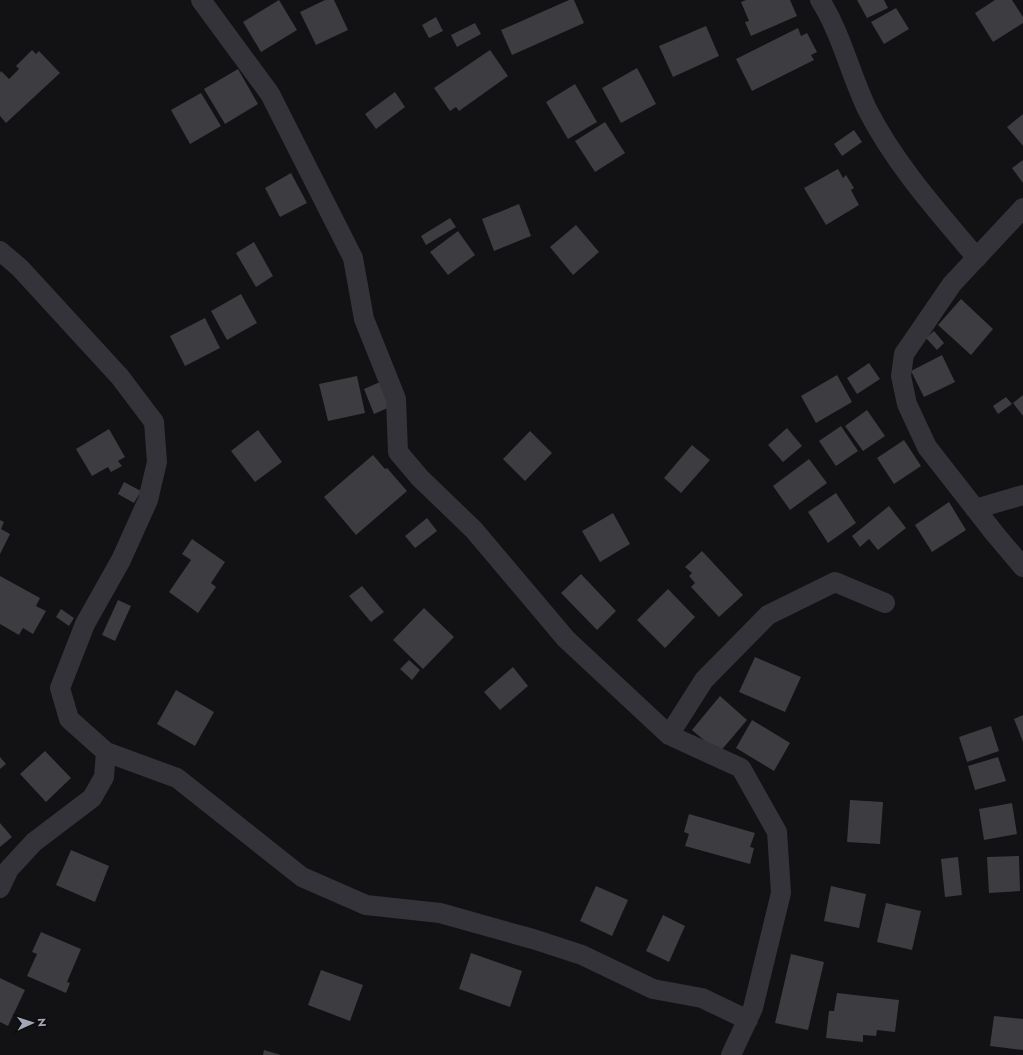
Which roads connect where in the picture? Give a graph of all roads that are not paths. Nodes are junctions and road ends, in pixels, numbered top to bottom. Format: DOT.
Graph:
graph roads {
  1 [pos="201,0"];
  2 [pos="820,0"];
  3 [pos="1023,208"];
  4 [pos="0,251"];
  5 [pos="977,258"];
  6 [pos="1023,495"];
  7 [pos="975,509"];
  8 [pos="1023,567"];
  9 [pos="885,603"];
  10 [pos="669,735"];
  11 [pos="106,752"];
  12 [pos="0,888"];
  13 [pos="748,1020"];
  14 [pos="731,1055"];
  1 -- 10 [label="street"];
  2 -- 5 [label="street"];
  3 -- 5 [label="street"];
  4 -- 11 [label="street"];
  5 -- 7 [label="street"];
  6 -- 7 [label="street"];
  7 -- 8 [label="street"];
  9 -- 10 [label="street"];
  10 -- 13 [label="street"];
  11 -- 12 [label="street"];
  11 -- 13 [label="street"];
  13 -- 14 [label="street"];
}
